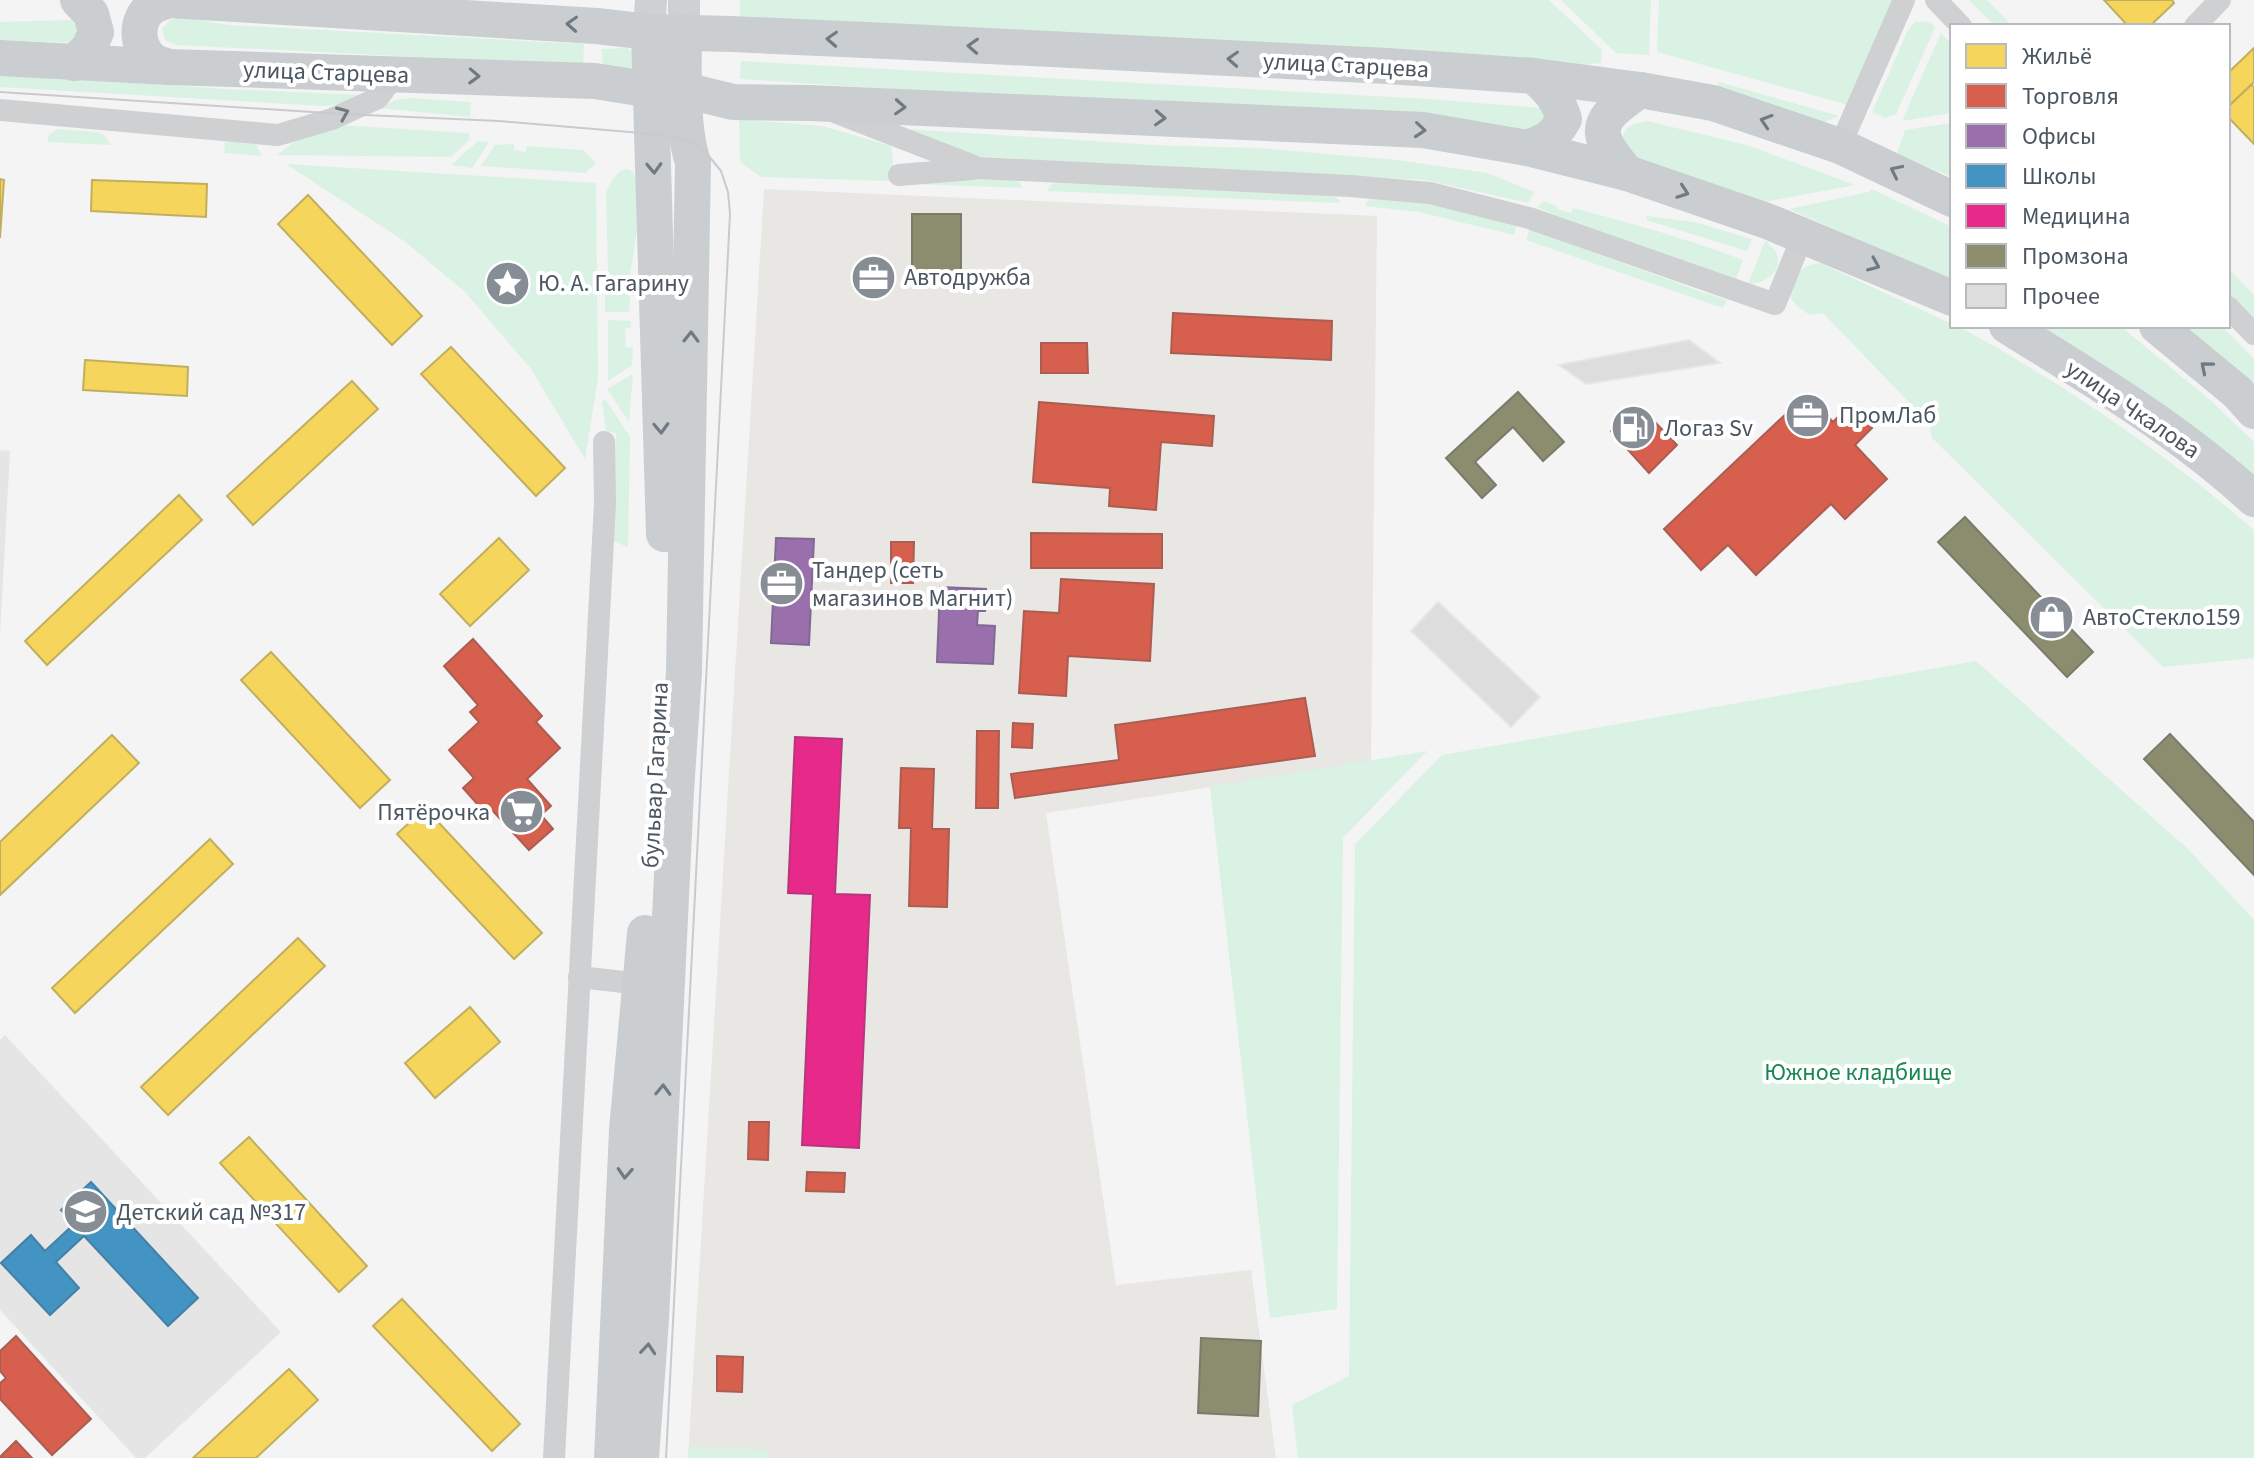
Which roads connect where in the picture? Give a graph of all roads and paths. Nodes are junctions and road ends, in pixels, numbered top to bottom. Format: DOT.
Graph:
graph roads {
  1 [pos="78,0"];
  2 [pos="169,0"];
  3 [pos="1904,0"];
  4 [pos="1936,0"];
  5 [pos="2220,0"];
  6 [pos="667,16"];
  7 [pos="1959,24"];
  8 [pos="2197,24"];
  9 [pos="0,58"];
  10 [pos="74,63"];
  11 [pos="169,67"];
  12 [pos="396,74"];
  13 [pos="1534,76"];
  14 [pos="668,90"];
  15 [pos="1640,90"];
  16 [pos="733,102"];
  17 [pos="810,103"];
  18 [pos="0,110"];
  19 [pos="1840,146"];
  20 [pos="1527,148"];
  21 [pos="693,162"];
  22 [pos="979,168"];
  23 [pos="1627,173"];
  24 [pos="899,175"];
  25 [pos="1950,198"];
  26 [pos="1803,235"];
  27 [pos="1950,297"];
  28 [pos="2230,309"];
  29 [pos="2010,328"];
  30 [pos="2159,328"];
  31 [pos="2254,334"];
  32 [pos="2254,411"];
  33 [pos="604,442"];
  34 [pos="2254,499"];
  35 [pos="671,684"];
  36 [pos="579,977"];
  37 [pos="641,984"];
  38 [pos="554,1458"];
  39 [pos="612,1458"];
  40 [pos="641,1458"];
  1 -- 10 [label="main road"];
  6 -- 2 [label="main road, улица Старцева, one-way"];
  2 -- 11 [label="main road"];
  3 -- 19 [label="street"];
  4 -- 7 [label="street"];
  5 -- 8 [label="street"];
  13 -- 6 [label="main road, улица Старцева, one-way"];
  6 -- 14 [label="main road"];
  9 -- 10 [label="main road, улица Старцева"];
  10 -- 11 [label="main road, улица Старцева"];
  11 -- 12 [label="main road, улица Старцева"];
  12 -- 14 [label="main road, улица Старцева, one-way"];
  18 -- 12 [label="street, one-way"];
  13 -- 15 [label="main road, улица Старцева"];
  13 -- 20 [label="main road"];
  14 -- 16 [label="main road, улица Старцева"];
  14 -- 21 [label="main road, бульвар Гагарина"];
  14 -- 35 [label="main road, бульвар Гагарина, one-way"];
  19 -- 15 [label="main road, улица Старцева, one-way"];
  15 -- 23 [label="main road"];
  16 -- 17 [label="main road, улица Старцева"];
  16 -- 21 [label="main road, бульвар Гагарина"];
  17 -- 20 [label="main road, улица Старцева, one-way"];
  17 -- 22 [label="street"];
  25 -- 19 [label="main road, one-way"];
  20 -- 23 [label="main road, улица Старцева"];
  35 -- 21 [label="main road, бульвар Гагарина, one-way"];
  22 -- 24 [label="street"];
  22 -- 26 [label="street"];
  23 -- 26 [label="main road, улица Старцева, one-way"];
  26 -- 27 [label="main road, one-way"];
  28 -- 31 [label="street"];
  29 -- 34 [label="main road, улица Чкалова"];
  32 -- 30 [label="main road, one-way"];
  33 -- 36 [label="street"];
  35 -- 37 [label="main road, бульвар Гагарина"];
  40 -- 35 [label="main road, бульвар Гагарина, one-way"];
  36 -- 37 [label="street"];
  36 -- 38 [label="street"];
  37 -- 39 [label="main road, бульвар Гагарина, one-way"];
}
